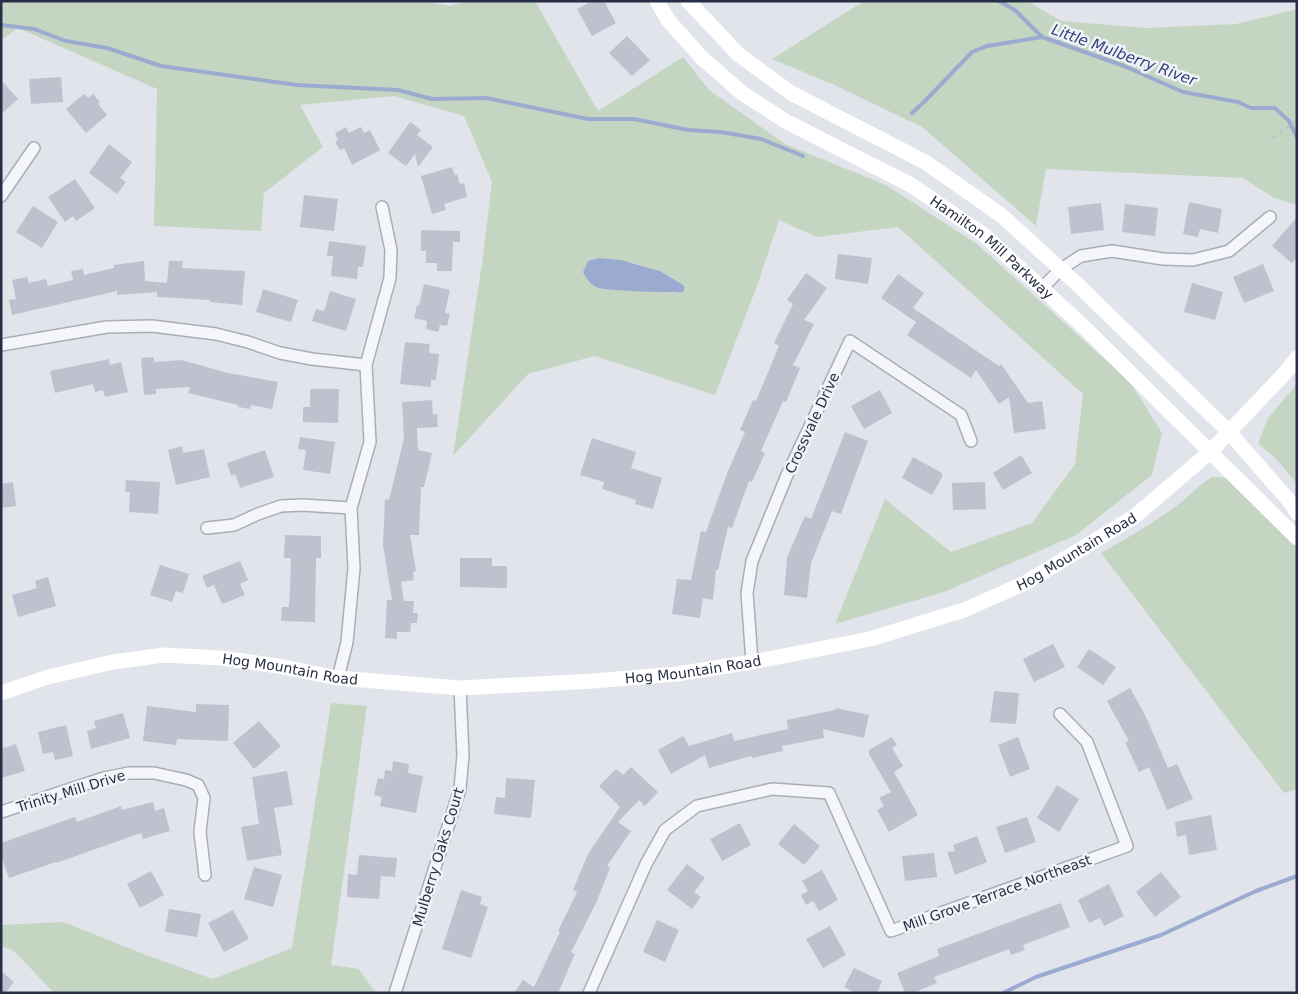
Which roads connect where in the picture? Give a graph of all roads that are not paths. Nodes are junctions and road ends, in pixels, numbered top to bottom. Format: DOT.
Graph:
graph roads {
  1 [pos="657,1"];
  2 [pos="688,1"];
  3 [pos="34,148"];
  4 [pos="1,196"];
  5 [pos="382,207"];
  6 [pos="1270,217"];
  7 [pos="1061,269"];
  8 [pos="1042,288"];
  9 [pos="1,345"];
  10 [pos="1297,358"];
  11 [pos="366,364"];
  12 [pos="1229,432"];
  13 [pos="971,441"];
  14 [pos="1210,452"];
  15 [pos="351,508"];
  16 [pos="1297,513"];
  17 [pos="207,528"];
  18 [pos="1297,538"];
  19 [pos="752,662"];
  20 [pos="338,678"];
  21 [pos="460,688"];
  22 [pos="1,693"];
  23 [pos="1060,714"];
  24 [pos="1,812"];
  25 [pos="205,875"];
  26 [pos="395,993"];
  27 [pos="589,993"];
  1 -- 8 [label="street, Hamilton Mill Parkway"];
  2 -- 7 [label="street, Hamilton Mill Parkway"];
  3 -- 4 [label="street"];
  5 -- 11 [label="street"];
  6 -- 7 [label="street"];
  7 -- 8 [label="street"];
  7 -- 12 [label="street, Hamilton Mill Parkway"];
  8 -- 14 [label="street, Hamilton Mill Parkway"];
  9 -- 11 [label="street"];
  10 -- 12 [label="street, Hog Mountain Road"];
  11 -- 15 [label="street"];
  12 -- 14 [label="street, Hog Mountain Road"];
  12 -- 16 [label="street, Hamilton Mill Parkway"];
  13 -- 19 [label="street, Crossvale Drive"];
  14 -- 18 [label="street, Hamilton Mill Parkway"];
  14 -- 19 [label="street, Hog Mountain Road"];
  15 -- 17 [label="street"];
  15 -- 20 [label="street"];
  19 -- 21 [label="street, Hog Mountain Road"];
  20 -- 21 [label="street, Hog Mountain Road"];
  20 -- 22 [label="street, Hog Mountain Road"];
  21 -- 26 [label="street, Mulberry Oaks Court"];
  23 -- 27 [label="street, Mill Grove Terrace Northeast"];
  24 -- 25 [label="street, Trinity Mill Drive"];
}
